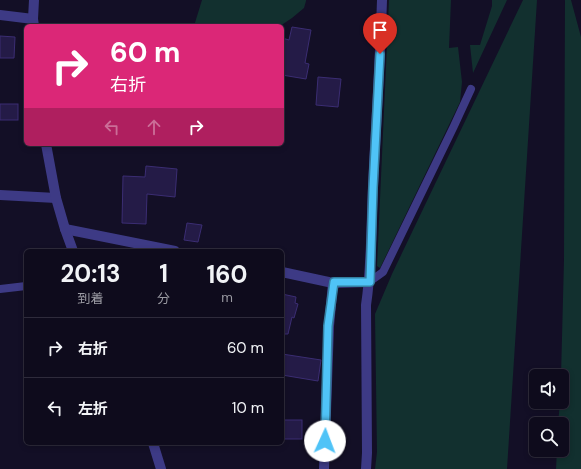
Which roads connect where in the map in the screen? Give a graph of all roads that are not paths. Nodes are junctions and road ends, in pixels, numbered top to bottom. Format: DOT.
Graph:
graph roads {
  1 [pos="34,0"];
  2 [pos="382,0"];
  3 [pos="0,15"];
  4 [pos="34,22"];
  5 [pos="471,89"];
  6 [pos="46,146"];
  7 [pos="0,195"];
  8 [pos="56,198"];
  9 [pos="65,229"];
  10 [pos="72,249"];
  11 [pos="165,249"];
  12 [pos="284,272"];
  13 [pos="334,282"];
  14 [pos="370,282"];
  15 [pos="24,286"];
  16 [pos="0,289"];
  17 [pos="154,445"];
  18 [pos="161,469"];
  19 [pos="324,469"];
  20 [pos="366,469"];
  1 -- 4 [label="street"];
  2 -- 14 [label="street"];
  3 -- 4 [label="street"];
  5 -- 14 [label="lane"];
  6 -- 8 [label="street"];
  7 -- 8 [label="street"];
  8 -- 9 [label="street"];
  9 -- 10 [label="street"];
  9 -- 11 [label="street"];
  12 -- 13 [label="street"];
  13 -- 14 [label="street"];
  13 -- 19 [label="street"];
  14 -- 20 [label="street"];
  15 -- 16 [label="lane"];
  17 -- 18 [label="street"];
}
